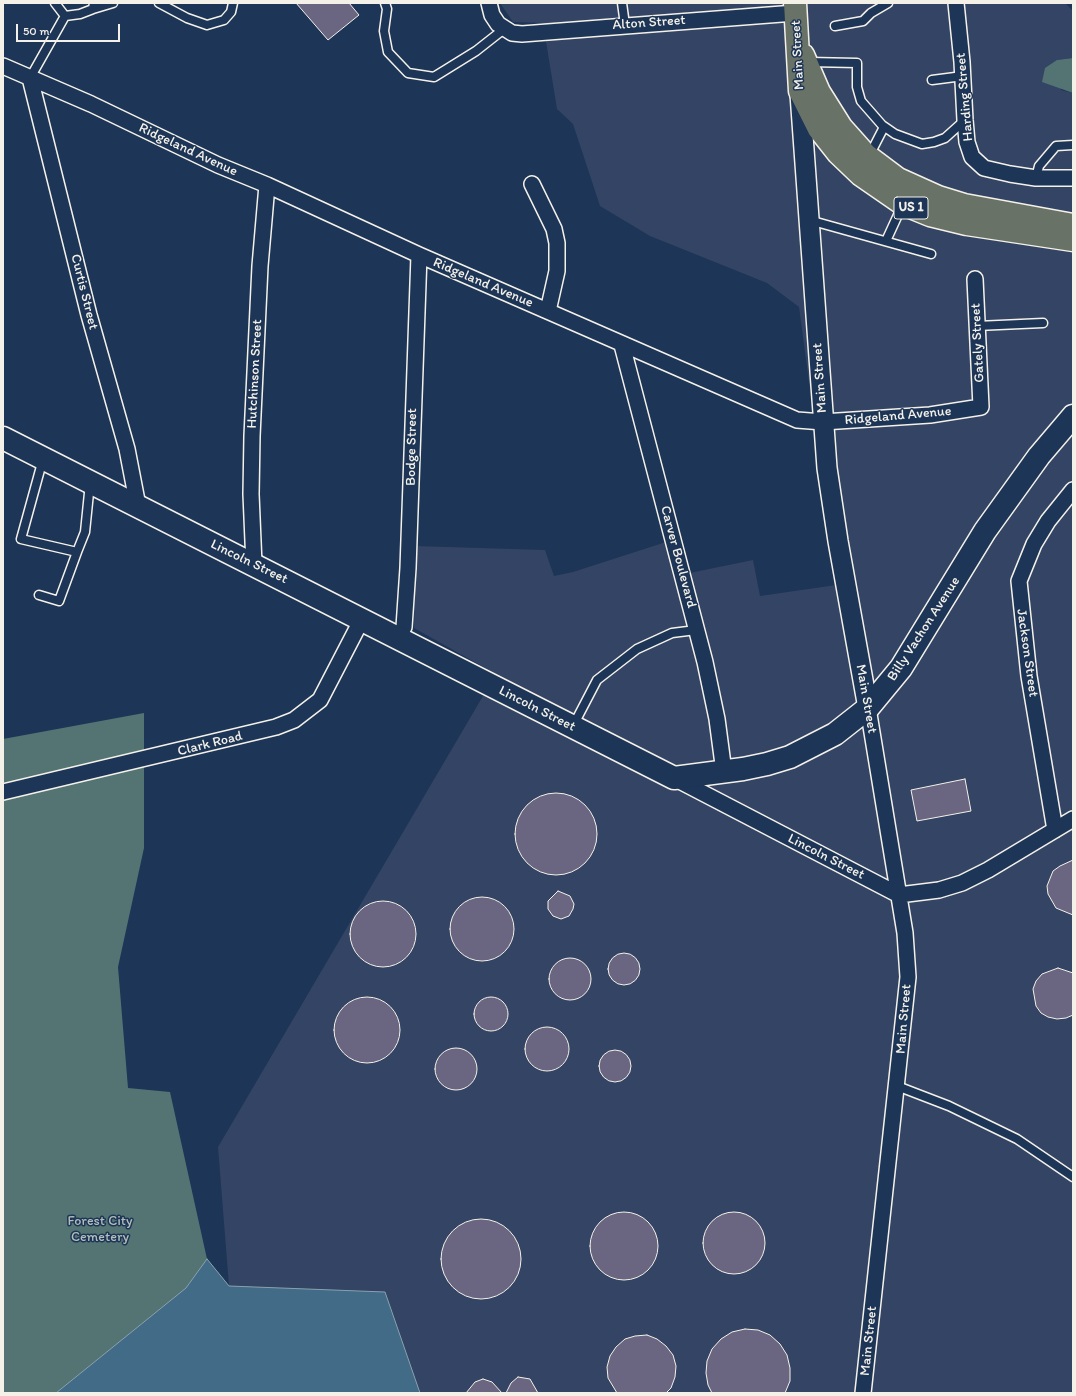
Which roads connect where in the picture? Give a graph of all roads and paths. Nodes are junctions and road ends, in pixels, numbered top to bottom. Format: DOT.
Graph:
graph roads {
  1 [pos="54,3"];
  2 [pos="113,3"];
  3 [pos="159,3"];
  4 [pos="233,3"];
  5 [pos="385,3"];
  6 [pos="490,3"];
  7 [pos="622,3"];
  8 [pos="888,3"];
  9 [pos="956,3"];
  10 [pos="93,6"];
  11 [pos="795,15"];
  12 [pos="65,16"];
  13 [pos="625,25"];
  14 [pos="835,26"];
  15 [pos="504,29"];
  16 [pos="806,62"];
  17 [pos="3,66"];
  18 [pos="963,76"];
  19 [pos="30,78"];
  20 [pos="932,80"];
  21 [pos="800,91"];
  22 [pos="965,120"];
  23 [pos="884,126"];
  24 [pos="1073,145"];
  25 [pos="869,157"];
  26 [pos="1036,178"];
  27 [pos="1073,178"];
  28 [pos="532,184"];
  29 [pos="266,185"];
  30 [pos="903,204"];
  31 [pos="809,220"];
  32 [pos="1073,225"];
  33 [pos="1073,240"];
  34 [pos="886,241"];
  35 [pos="931,254"];
  36 [pos="419,255"];
  37 [pos="975,279"];
  38 [pos="548,311"];
  39 [pos="1043,323"];
  40 [pos="977,326"];
  41 [pos="622,345"];
  42 [pos="981,407"];
  43 [pos="1073,416"];
  44 [pos="823,422"];
  45 [pos="3,438"];
  46 [pos="43,458"];
  47 [pos="90,482"];
  48 [pos="1073,490"];
  49 [pos="138,506"];
  50 [pos="77,552"];
  51 [pos="254,565"];
  52 [pos="38,595"];
  53 [pos="362,619"];
  54 [pos="696,630"];
  55 [pos="398,638"];
  56 [pos="868,708"];
  57 [pos="573,727"];
  58 [pos="724,772"];
  59 [pos="674,778"];
  60 [pos="3,792"];
  61 [pos="1073,819"];
  62 [pos="1055,830"];
  63 [pos="899,895"];
  64 [pos="897,1086"];
  65 [pos="1073,1176"];
  66 [pos="863,1393"];
  1 -- 12 [label="lane"];
  2 -- 10 [label="lane"];
  3 -- 4 [label="lane"];
  5 -- 15 [label="lane"];
  6 -- 15 [label="street"];
  7 -- 13 [label="lane"];
  8 -- 14 [label="lane"];
  9 -- 18 [label="street, Harding Street"];
  10 -- 12 [label="lane"];
  11 -- 13 [label="street, Alton Street"];
  11 -- 16 [label="main road, US 1"];
  11 -- 21 [label="main road, Main Street / US 1"];
  12 -- 19 [label="lane"];
  13 -- 15 [label="street, Alton Street"];
  16 -- 23 [label="lane"];
  16 -- 25 [label="main road, US 1"];
  17 -- 19 [label="street, Ridgeland Avenue"];
  18 -- 20 [label="lane"];
  18 -- 22 [label="street, Harding Street"];
  19 -- 29 [label="street, Ridgeland Avenue"];
  19 -- 49 [label="street, Curtis Street"];
  21 -- 30 [label="main road, US 1"];
  21 -- 31 [label="street, Main Street"];
  22 -- 23 [label="lane"];
  22 -- 26 [label="street, Harding Street"];
  23 -- 25 [label="lane"];
  24 -- 26 [label="lane"];
  25 -- 32 [label="main road, US 1"];
  26 -- 27 [label="street, Harding Street"];
  28 -- 38 [label="street"];
  29 -- 36 [label="street, Ridgeland Avenue"];
  29 -- 51 [label="street, Hutchinson Street"];
  30 -- 33 [label="main road, US 1"];
  30 -- 34 [label="lane"];
  31 -- 34 [label="lane"];
  31 -- 44 [label="street, Main Street"];
  34 -- 35 [label="lane"];
  36 -- 38 [label="street, Ridgeland Avenue"];
  36 -- 55 [label="street, Bodge Street"];
  37 -- 40 [label="street, Gately Street"];
  38 -- 41 [label="street, Ridgeland Avenue"];
  39 -- 40 [label="lane"];
  40 -- 42 [label="street, Gately Street"];
  41 -- 44 [label="street, Ridgeland Avenue"];
  41 -- 54 [label="street, Carver Boulevard"];
  42 -- 44 [label="street, Ridgeland Avenue"];
  43 -- 56 [label="main road, Billy Vachon Avenue"];
  44 -- 56 [label="street, Main Street"];
  45 -- 46 [label="main road, Lincoln Street"];
  46 -- 47 [label="main road, Lincoln Street"];
  46 -- 50 [label="lane"];
  47 -- 49 [label="main road, Lincoln Street"];
  47 -- 50 [label="lane"];
  48 -- 62 [label="street, Jackson Street"];
  49 -- 51 [label="main road, Lincoln Street"];
  50 -- 52 [label="lane"];
  51 -- 53 [label="main road, Lincoln Street"];
  53 -- 55 [label="main road, Lincoln Street"];
  53 -- 60 [label="street, Clark Road"];
  54 -- 57 [label="lane"];
  54 -- 58 [label="street, Carver Boulevard"];
  55 -- 57 [label="main road, Lincoln Street"];
  56 -- 58 [label="main road, Billy Vachon Avenue"];
  56 -- 63 [label="street, Main Street"];
  57 -- 59 [label="main road, Lincoln Street"];
  58 -- 59 [label="main road, Billy Vachon Avenue"];
  59 -- 63 [label="street, Lincoln Street"];
  61 -- 62 [label="street"];
  62 -- 63 [label="street"];
  63 -- 64 [label="street, Main Street"];
  64 -- 65 [label="lane"];
  64 -- 66 [label="street, Main Street"];
}
